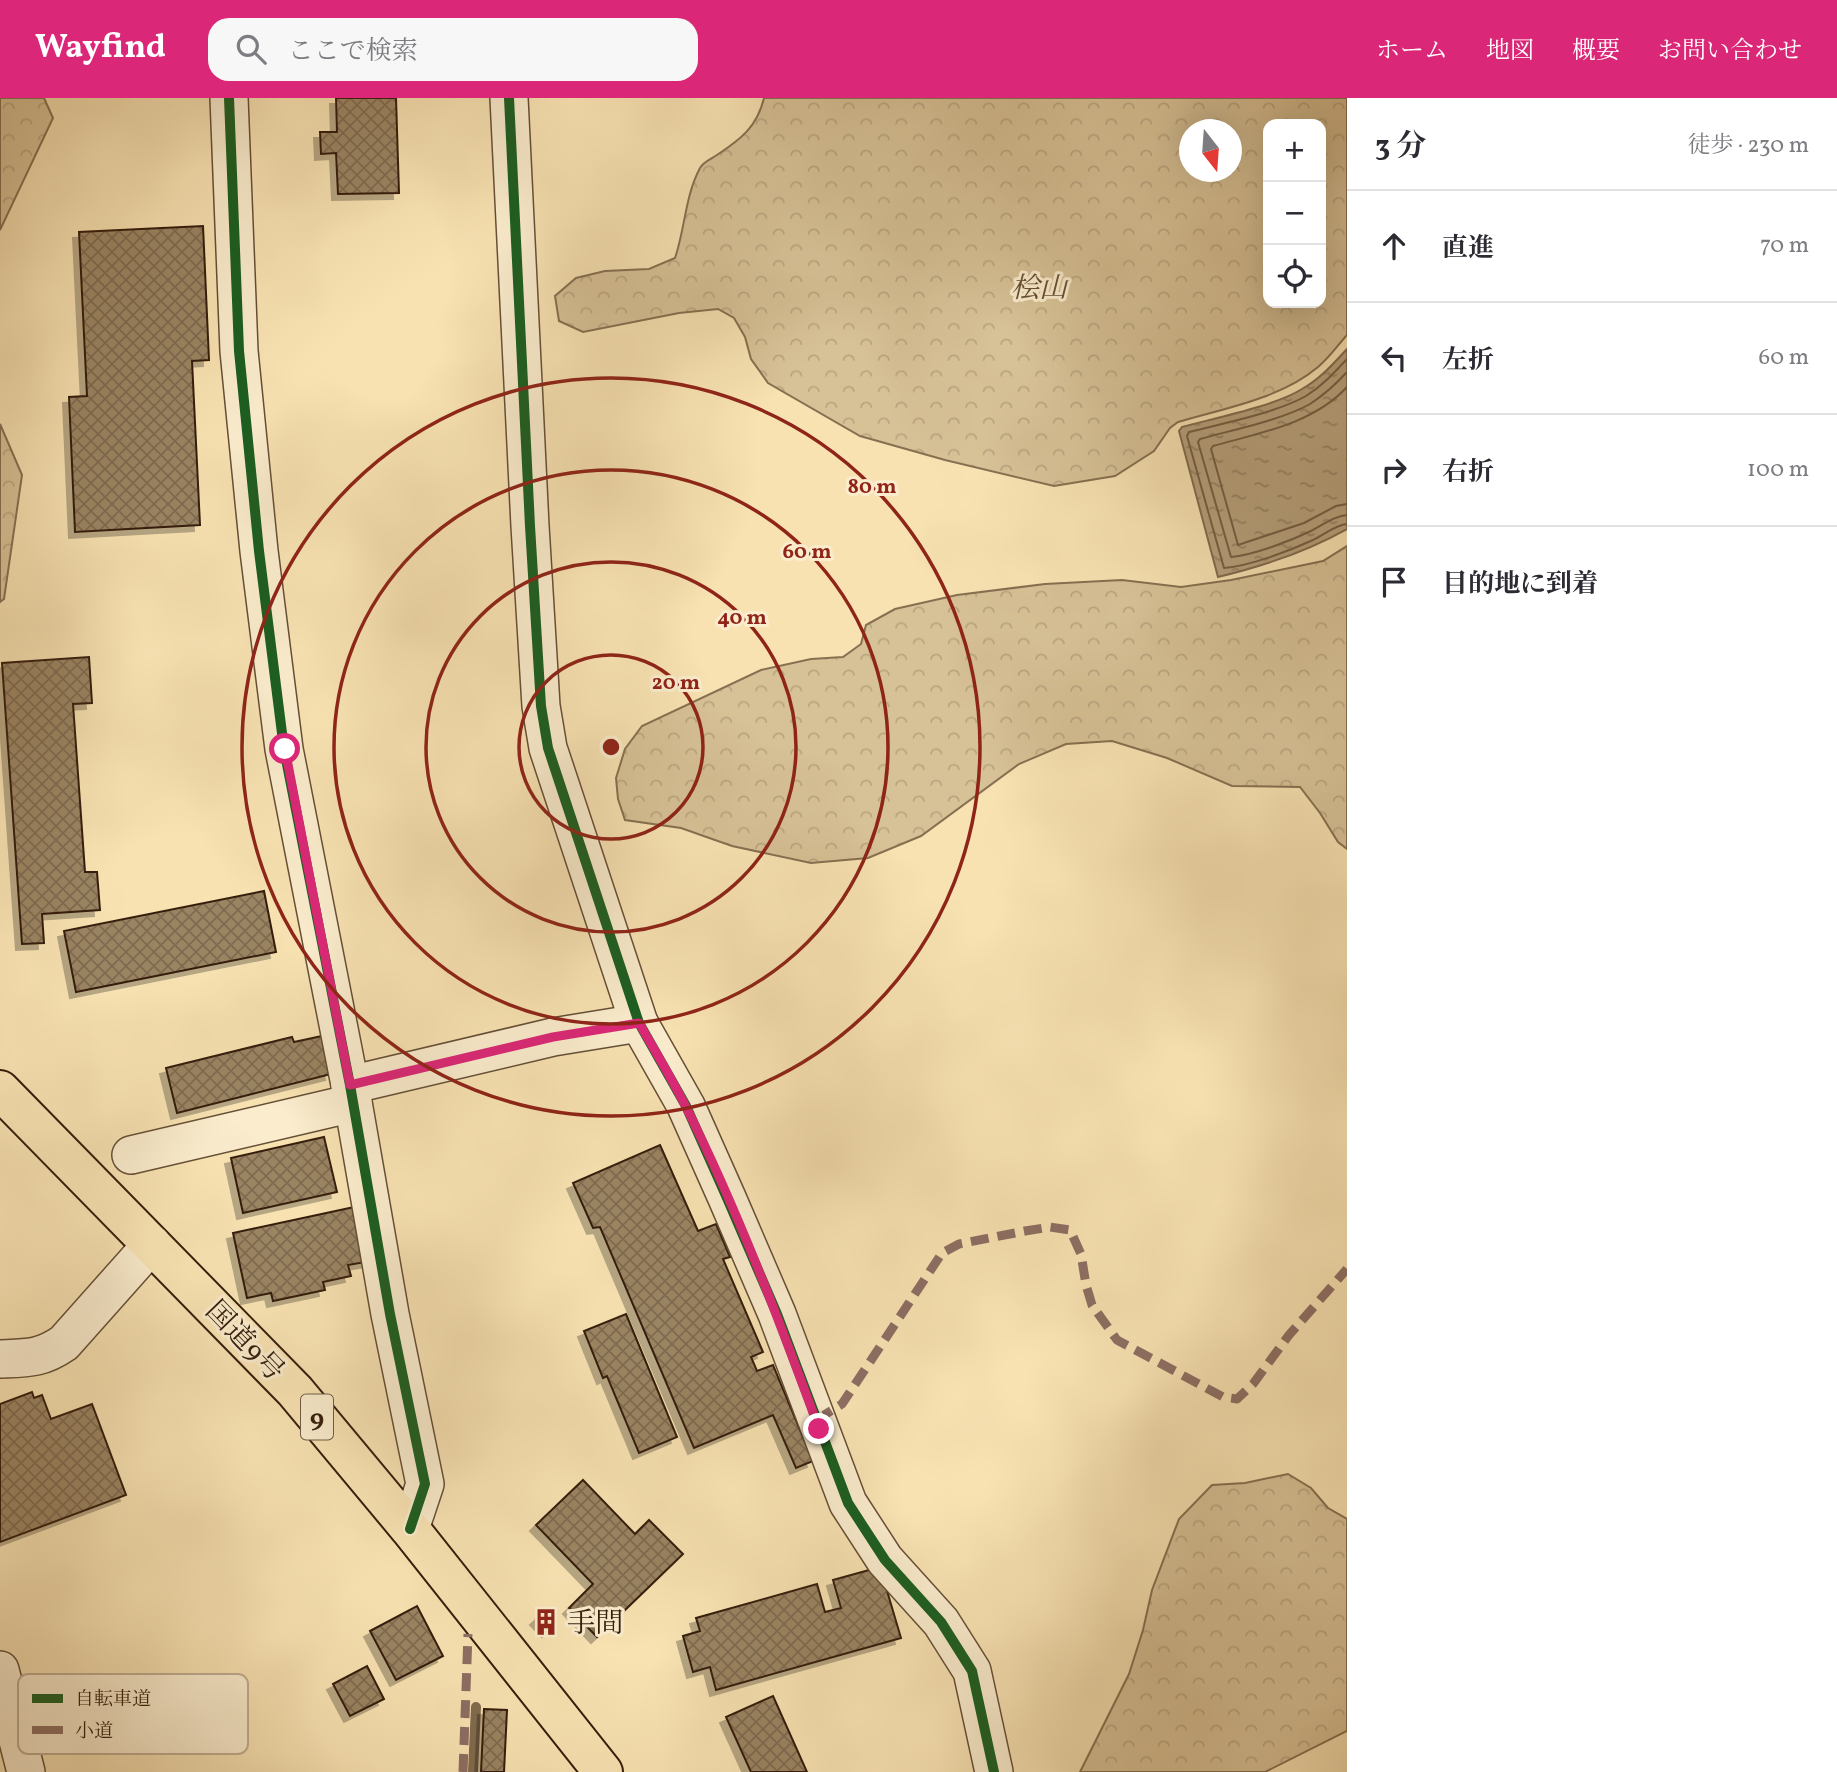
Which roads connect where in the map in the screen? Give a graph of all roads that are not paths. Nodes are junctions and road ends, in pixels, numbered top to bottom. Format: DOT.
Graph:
graph roads {
  1 [pos="229,98"];
  2 [pos="509,98"];
  3 [pos="639,1023"];
  4 [pos="0,1090"];
  5 [pos="352,1094"];
  6 [pos="131,1155"];
  7 [pos="152,1244"];
  8 [pos="0,1359"];
  9 [pos="410,1529"];
  10 [pos="0,1670"];
  11 [pos="18,1741"];
  12 [pos="21,1754"];
  13 [pos="26,1772"];
  14 [pos="603,1772"];
  15 [pos="994,1772"];
  1 -- 5 [label="street"];
  2 -- 3 [label="street"];
  3 -- 5 [label="street"];
  3 -- 15 [label="street"];
  4 -- 7 [label="highway, 国道9号 / 9"];
  5 -- 6 [label="street"];
  5 -- 9 [label="street"];
  7 -- 8 [label="street"];
  7 -- 9 [label="highway, 国道9号 / 9"];
  9 -- 14 [label="highway, 国道9号 / 9"];
  10 -- 11 [label="street"];
  12 -- 13 [label="street"];
}
